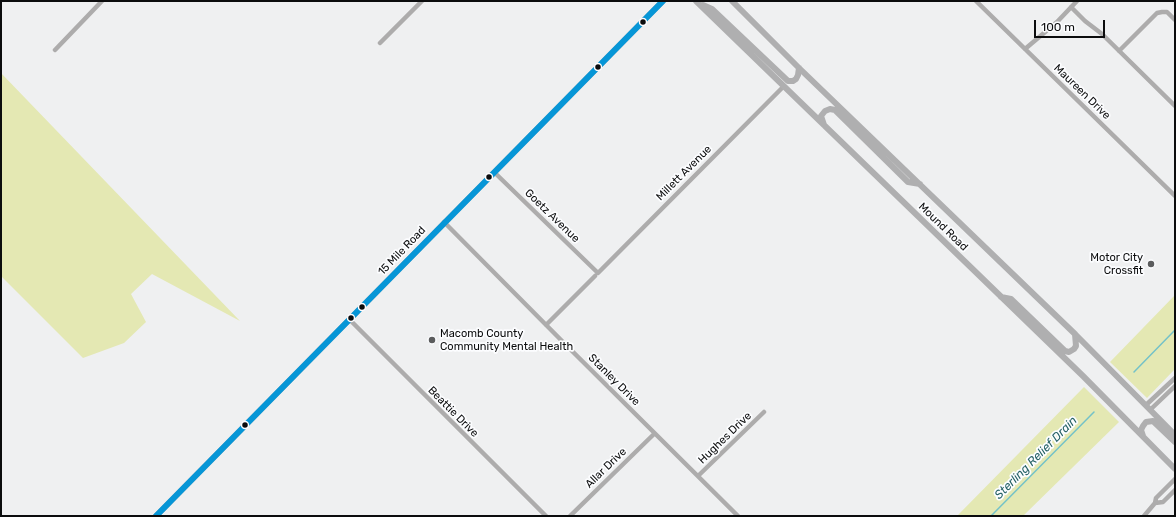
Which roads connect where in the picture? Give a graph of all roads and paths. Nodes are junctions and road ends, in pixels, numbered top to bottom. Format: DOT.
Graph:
graph roads {
  1 [pos="102,1"];
  2 [pos="422,1"];
  3 [pos="663,1"];
  4 [pos="697,1"];
  5 [pos="732,1"];
  6 [pos="976,1"];
  7 [pos="1077,1"];
  8 [pos="1071,7"];
  9 [pos="1175,20"];
  10 [pos="380,43"];
  11 [pos="1024,49"];
  12 [pos="56,50"];
  13 [pos="1119,51"];
  14 [pos="799,68"];
  15 [pos="784,86"];
  16 [pos="1175,106"];
  17 [pos="824,125"];
  18 [pos="494,172"];
  19 [pos="920,184"];
  20 [pos="1175,196"];
  21 [pos="444,222"];
  22 [pos="596,274"];
  23 [pos="1001,297"];
  24 [pos="349,319"];
  25 [pos="546,326"];
  26 [pos="1075,334"];
  27 [pos="1175,378"];
  28 [pos="1175,386"];
  29 [pos="1148,408"];
  30 [pos="764,412"];
  31 [pos="654,434"];
  32 [pos="1175,435"];
  33 [pos="1142,436"];
  34 [pos="1175,442"];
  35 [pos="1175,469"];
  36 [pos="698,476"];
  37 [pos="1175,479"];
  38 [pos="1175,490"];
  39 [pos="1155,503"];
  40 [pos="156,516"];
  41 [pos="546,516"];
  42 [pos="570,516"];
  43 [pos="738,516"];
  44 [pos="1144,516"];
  1 -- 12 [label="street"];
  2 -- 10 [label="street"];
  3 -- 18 [label="main road, 15 Mile Road"];
  4 -- 14 [label="main road"];
  4 -- 15 [label="main road, Mound Road"];
  5 -- 14 [label="main road, Mound Road"];
  6 -- 11 [label="street, Maureen Drive"];
  7 -- 8 [label="street"];
  8 -- 11 [label="street"];
  8 -- 13 [label="street"];
  9 -- 13 [label="street"];
  11 -- 20 [label="street, Maureen Drive"];
  13 -- 16 [label="street"];
  14 -- 19 [label="main road, Mound Road"];
  15 -- 17 [label="main road, Mound Road"];
  15 -- 22 [label="street, Millett Avenue"];
  17 -- 19 [label="main road"];
  17 -- 23 [label="main road, Mound Road"];
  18 -- 21 [label="main road, 15 Mile Road"];
  18 -- 22 [label="street, Goetz Avenue"];
  19 -- 26 [label="main road, Mound Road"];
  21 -- 24 [label="main road, 15 Mile Road"];
  21 -- 25 [label="street, Stanley Drive"];
  22 -- 25 [label="street, Millett Avenue"];
  23 -- 26 [label="main road"];
  23 -- 33 [label="main road, Mound Road"];
  24 -- 40 [label="main road, 15 Mile Road"];
  24 -- 41 [label="street, Beattie Drive"];
  25 -- 31 [label="street, Stanley Drive"];
  26 -- 29 [label="main road, Mound Road"];
  27 -- 29 [label="street"];
  28 -- 29 [label="street"];
  29 -- 32 [label="main road, Mound Road"];
  30 -- 36 [label="street, Hughes Drive"];
  31 -- 36 [label="street, Stanley Drive"];
  31 -- 42 [label="street, Allar Drive"];
  33 -- 34 [label="main road"];
  33 -- 35 [label="main road, Mound Road"];
  36 -- 43 [label="street, Stanley Drive"];
  37 -- 39 [label="street"];
  38 -- 39 [label="street"];
  39 -- 44 [label="street"];
}
